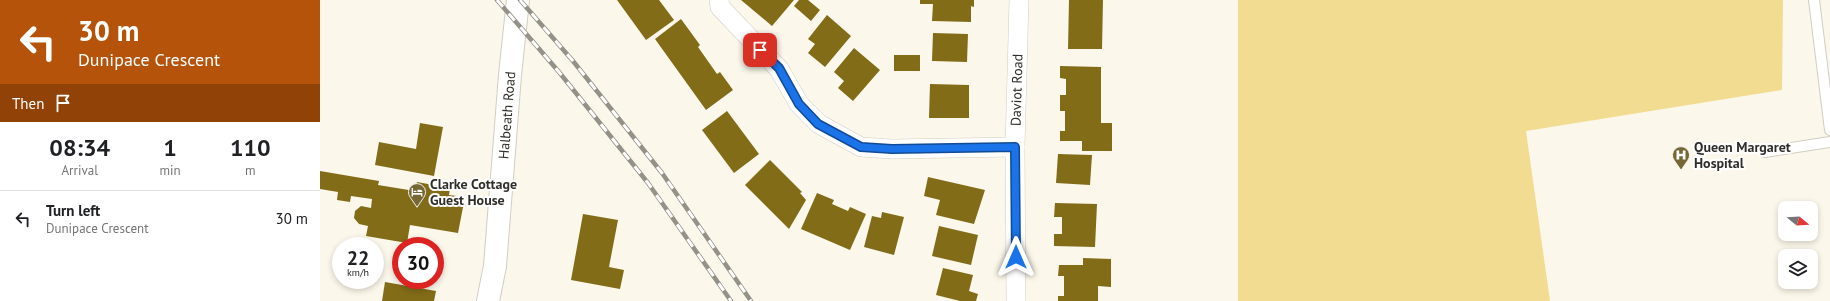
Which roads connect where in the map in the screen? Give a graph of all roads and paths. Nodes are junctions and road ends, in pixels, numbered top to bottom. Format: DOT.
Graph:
graph roads {
  1 [pos="518,0"];
  2 [pos="719,0"];
  3 [pos="1019,0"];
  4 [pos="1814,0"];
  5 [pos="1830,130"];
  6 [pos="1830,142"];
  7 [pos="1015,147"];
  8 [pos="1765,152"];
  9 [pos="488,301"];
  10 [pos="1016,301"];
  1 -- 9 [label="main road, Halbeath Road"];
  2 -- 7 [label="street"];
  3 -- 7 [label="street, Daviot Road"];
  4 -- 5 [label="lane"];
  6 -- 8 [label="lane"];
  7 -- 10 [label="street, Daviot Road"];
}
